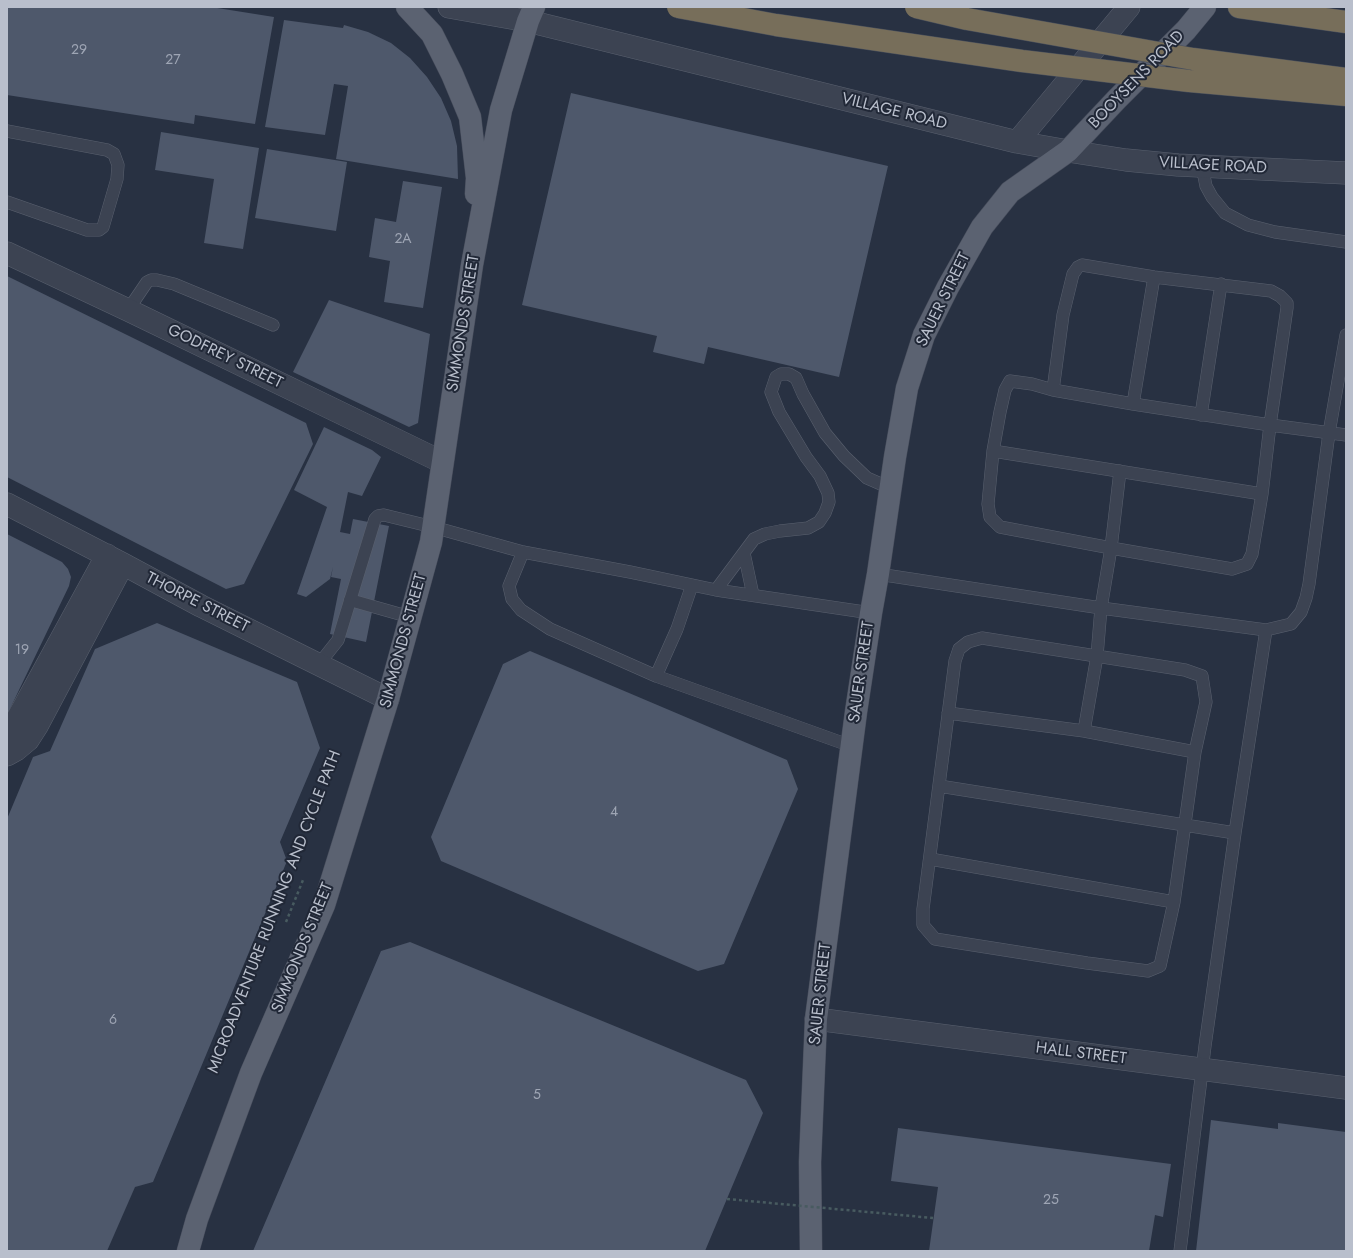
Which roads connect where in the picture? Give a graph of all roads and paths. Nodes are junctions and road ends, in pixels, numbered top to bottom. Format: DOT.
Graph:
graph roads {
  1 [pos="408,7"];
  2 [pos="449,7"];
  3 [pos="678,7"];
  4 [pos="916,7"];
  5 [pos="1130,7"];
  6 [pos="1205,7"];
  7 [pos="1239,7"];
  8 [pos="531,14"];
  9 [pos="1346,22"];
  10 [pos="1346,80"];
  11 [pos="1346,95"];
  12 [pos="7,131"];
  13 [pos="1017,142"];
  14 [pos="1068,151"];
  15 [pos="1202,166"];
  16 [pos="1346,173"];
  17 [pos="7,202"];
  18 [pos="1346,242"];
  19 [pos="7,253"];
  20 [pos="472,265"];
  21 [pos="1154,277"];
  22 [pos="1221,284"];
  23 [pos="128,310"];
  24 [pos="273,325"];
  25 [pos="1346,335"];
  26 [pos="1053,390"];
  27 [pos="1133,404"];
  28 [pos="1201,415"];
  29 [pos="1270,425"];
  30 [pos="1329,433"];
  31 [pos="1346,435"];
  32 [pos="993,451"];
  33 [pos="442,462"];
  34 [pos="1120,471"];
  35 [pos="890,488"];
  36 [pos="1262,494"];
  37 [pos="7,504"];
  38 [pos="433,528"];
  39 [pos="1111,548"];
  40 [pos="523,552"];
  41 [pos="744,553"];
  42 [pos="115,560"];
  43 [pos="878,574"];
  44 [pos="692,585"];
  45 [pos="716,590"];
  46 [pos="752,595"];
  47 [pos="350,600"];
  48 [pos="1101,608"];
  49 [pos="870,613"];
  50 [pos="410,617"];
  51 [pos="1266,630"];
  52 [pos="1097,656"];
  53 [pos="319,664"];
  54 [pos="656,676"];
  55 [pos="388,698"];
  56 [pos="948,713"];
  57 [pos="1084,731"];
  58 [pos="7,732"];
  59 [pos="852,746"];
  60 [pos="1195,752"];
  61 [pos="7,755"];
  62 [pos="939,786"];
  63 [pos="1184,825"];
  64 [pos="1235,834"];
  65 [pos="930,859"];
  66 [pos="304,877"];
  67 [pos="1174,902"];
  68 [pos="284,928"];
  69 [pos="816,1019"];
  70 [pos="1203,1070"];
  71 [pos="1346,1088"];
  72 [pos="728,1199"];
  73 [pos="933,1218"];
  74 [pos="188,1251"];
  75 [pos="812,1251"];
  76 [pos="1180,1251"];
  1 -- 20 [label="main road"];
  2 -- 8 [label="street, VILLAGE ROAD"];
  3 -- 11 [label="highway, bridge"];
  4 -- 10 [label="highway, bridge"];
  5 -- 13 [label="street"];
  6 -- 14 [label="main road, BOOYSENS ROAD"];
  7 -- 9 [label="highway"];
  8 -- 13 [label="street, VILLAGE ROAD"];
  8 -- 20 [label="main road, SIMMONDS STREET"];
  12 -- 17 [label="lane"];
  13 -- 14 [label="street, VILLAGE ROAD"];
  14 -- 15 [label="street, VILLAGE ROAD"];
  14 -- 35 [label="main road, SAUER STREET"];
  15 -- 16 [label="street, VILLAGE ROAD"];
  15 -- 18 [label="lane"];
  19 -- 23 [label="street, GODFREY STREET"];
  20 -- 33 [label="main road, SIMMONDS STREET"];
  21 -- 22 [label="lane"];
  21 -- 26 [label="lane"];
  21 -- 27 [label="lane"];
  22 -- 28 [label="lane"];
  22 -- 29 [label="lane"];
  23 -- 24 [label="lane"];
  23 -- 33 [label="street, GODFREY STREET"];
  25 -- 30 [label="lane"];
  26 -- 27 [label="lane"];
  26 -- 32 [label="lane"];
  27 -- 28 [label="lane"];
  28 -- 29 [label="lane"];
  29 -- 30 [label="lane"];
  29 -- 36 [label="lane"];
  30 -- 31 [label="lane"];
  30 -- 51 [label="lane"];
  32 -- 34 [label="lane"];
  32 -- 39 [label="lane"];
  33 -- 38 [label="main road, SIMMONDS STREET"];
  34 -- 36 [label="lane"];
  34 -- 39 [label="lane"];
  35 -- 41 [label="lane"];
  35 -- 43 [label="main road, SAUER STREET"];
  36 -- 39 [label="lane"];
  37 -- 42 [label="street, THORPE STREET"];
  38 -- 40 [label="lane"];
  38 -- 47 [label="lane"];
  38 -- 50 [label="main road, SIMMONDS STREET"];
  39 -- 48 [label="lane"];
  40 -- 44 [label="lane"];
  40 -- 54 [label="lane"];
  41 -- 45 [label="lane"];
  41 -- 46 [label="lane"];
  42 -- 53 [label="street, THORPE STREET"];
  42 -- 58 [label="street"];
  42 -- 61 [label="street"];
  43 -- 48 [label="lane"];
  43 -- 49 [label="main road, SAUER STREET"];
  44 -- 45 [label="lane"];
  44 -- 54 [label="lane"];
  45 -- 46 [label="lane"];
  46 -- 49 [label="lane"];
  47 -- 50 [label="lane"];
  47 -- 53 [label="lane"];
  48 -- 51 [label="lane"];
  48 -- 52 [label="lane"];
  49 -- 59 [label="main road, SAUER STREET"];
  50 -- 55 [label="main road, SIMMONDS STREET"];
  51 -- 64 [label="lane"];
  52 -- 56 [label="lane"];
  52 -- 57 [label="lane"];
  52 -- 60 [label="lane"];
  53 -- 55 [label="street, THORPE STREET"];
  54 -- 59 [label="lane"];
  55 -- 74 [label="main road, SIMMONDS STREET"];
  56 -- 57 [label="lane"];
  56 -- 62 [label="lane"];
  57 -- 60 [label="lane"];
  59 -- 69 [label="main road, SAUER STREET"];
  60 -- 63 [label="lane"];
  62 -- 63 [label="lane"];
  62 -- 65 [label="lane"];
  63 -- 64 [label="lane"];
  63 -- 67 [label="lane"];
  64 -- 70 [label="lane"];
  65 -- 67 [label="lane"];
  65 -- 67 [label="lane"];
  66 -- 68 [label="path, MICROADVENTURE RUNNING AND CYCLE PATH"];
  69 -- 70 [label="street, HALL STREET"];
  69 -- 75 [label="main road, SAUER STREET"];
  70 -- 71 [label="street, HALL STREET"];
  70 -- 76 [label="lane"];
  72 -- 73 [label="path, bridge"];
}
